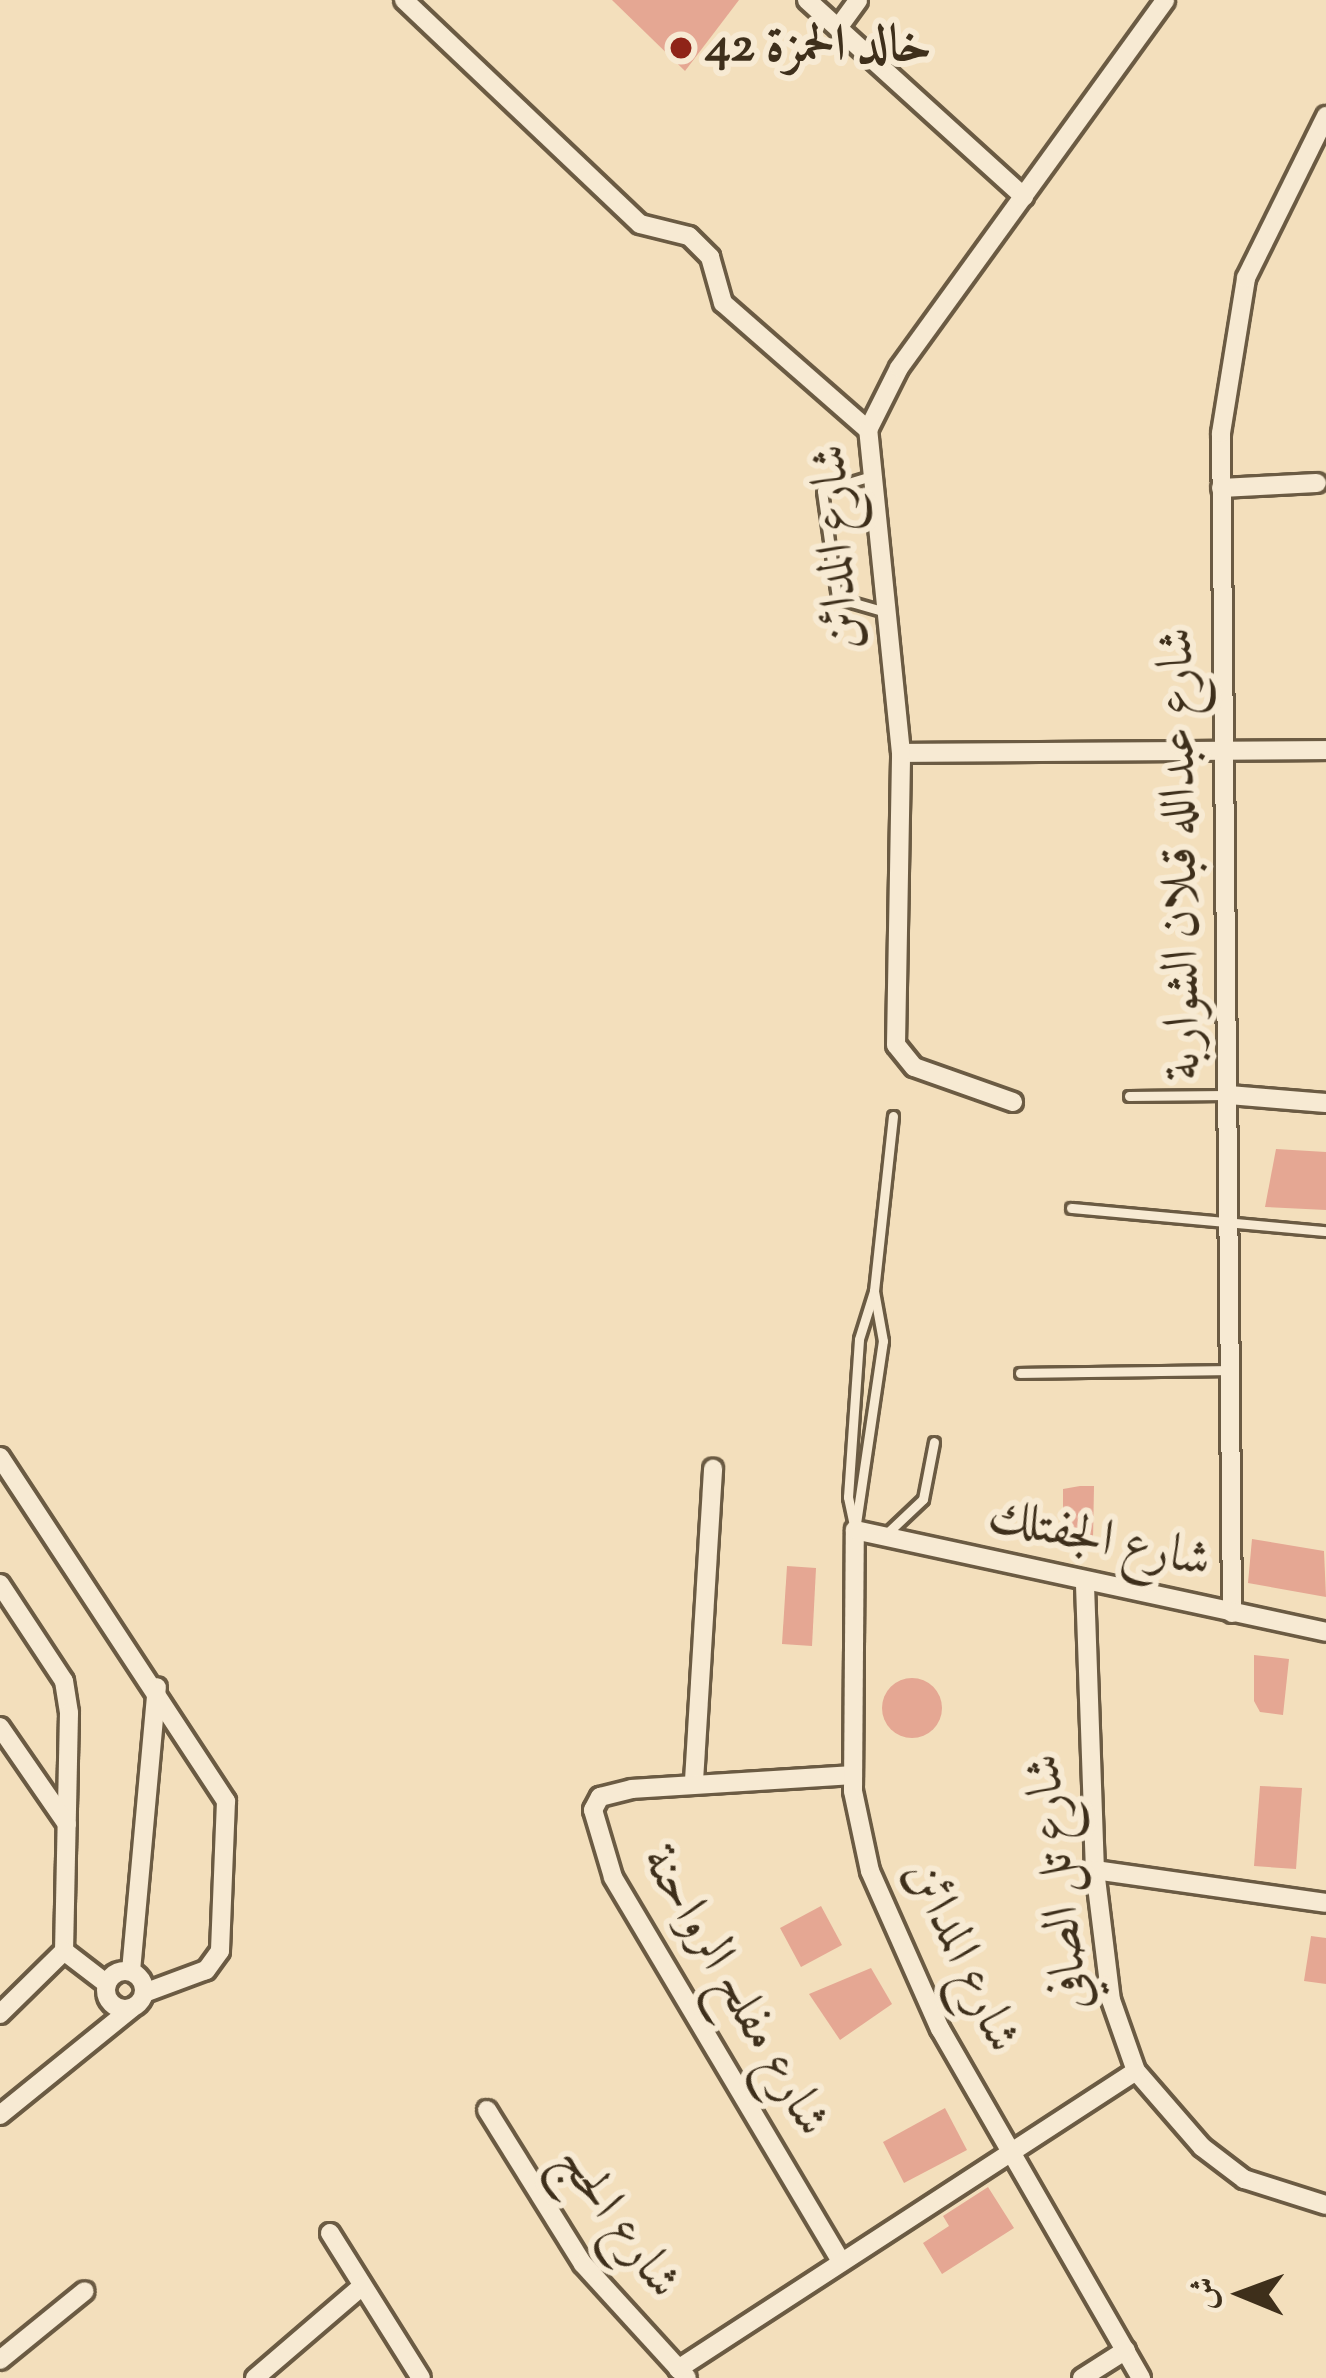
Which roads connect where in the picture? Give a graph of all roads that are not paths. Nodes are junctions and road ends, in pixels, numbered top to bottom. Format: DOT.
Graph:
graph roads {
  1 [pos="404,0"];
  2 [pos="807,0"];
  3 [pos="858,0"];
  4 [pos="1165,0"];
  5 [pos="838,28"];
  6 [pos="1326,116"];
  7 [pos="1024,197"];
  8 [pos="868,430"];
  9 [pos="868,477"];
  10 [pos="1317,483"];
  11 [pos="1221,488"];
  12 [pos="883,611"];
  13 [pos="1220,750"];
  14 [pos="1326,750"];
  15 [pos="901,753"];
  16 [pos="1229,1095"];
  17 [pos="1130,1096"];
  18 [pos="1013,1102"];
  19 [pos="1326,1103"];
  20 [pos="893,1116"];
  21 [pos="1071,1208"];
  22 [pos="1232,1228"];
  23 [pos="1326,1232"];
  24 [pos="874,1291"];
  25 [pos="1234,1370"];
  26 [pos="1020,1373"];
  27 [pos="934,1442"];
  28 [pos="0,1457"];
  29 [pos="712,1468"];
  30 [pos="855,1530"];
  31 [pos="883,1537"];
  32 [pos="0,1584"];
  33 [pos="1085,1585"];
  34 [pos="1232,1613"];
  35 [pos="1326,1632"];
  36 [pos="157,1687"];
  37 [pos="0,1727"];
  38 [pos="853,1775"];
  39 [pos="694,1781"];
  40 [pos="67,1824"];
  41 [pos="1095,1870"];
  42 [pos="1326,1903"];
  43 [pos="64,1951"];
  44 [pos="130,1971"];
  45 [pos="107,1984"];
  46 [pos="138,2001"];
  47 [pos="0,2014"];
  48 [pos="1136,2071"];
  49 [pos="487,2110"];
  50 [pos="0,2115"];
  51 [pos="1011,2149"];
  52 [pos="1326,2205"];
  53 [pos="330,2233"];
  54 [pos="839,2258"];
  55 [pos="360,2288"];
  56 [pos="85,2291"];
  57 [pos="1126,2350"];
  58 [pos="0,2360"];
  59 [pos="682,2373"];
  60 [pos="255,2378"];
  61 [pos="421,2378"];
  62 [pos="1082,2378"];
  63 [pos="1141,2378"];
  1 -- 8 [label="street"];
  2 -- 5 [label="street"];
  3 -- 5 [label="street"];
  4 -- 7 [label="street, شارع المدائن"];
  5 -- 7 [label="street"];
  6 -- 11 [label="street, شارع عبدالله قبلان الشواربة"];
  7 -- 8 [label="street, شارع المدائن"];
  8 -- 9 [label="street, شارع المدائن"];
  9 -- 12 [label="street, شارع المدائن"];
  9 -- 12 [label="lane"];
  10 -- 11 [label="street"];
  11 -- 13 [label="street, شارع عبدالله قبلان الشواربة"];
  12 -- 15 [label="street, شارع المدائن"];
  13 -- 14 [label="street"];
  13 -- 15 [label="street"];
  13 -- 16 [label="street, شارع عبدالله قبلان الشواربة"];
  15 -- 18 [label="street, شارع المدائن"];
  16 -- 17 [label="lane"];
  16 -- 19 [label="street"];
  16 -- 22 [label="street, شارع عبدالله قبلان الشواربة"];
  20 -- 24 [label="lane"];
  21 -- 22 [label="lane"];
  22 -- 23 [label="lane"];
  22 -- 25 [label="street, شارع عبدالله قبلان الشواربة"];
  24 -- 30 [label="lane"];
  24 -- 30 [label="lane"];
  25 -- 26 [label="lane"];
  25 -- 34 [label="street, شارع عبدالله قبلان الشواربة"];
  27 -- 31 [label="lane"];
  28 -- 36 [label="street"];
  29 -- 39 [label="street"];
  30 -- 31 [label="street, شارع الجفتلك"];
  30 -- 38 [label="street, شارع المدائن"];
  31 -- 33 [label="street, شارع الجفتلك"];
  32 -- 40 [label="street"];
  33 -- 34 [label="street, شارع الجفتلك"];
  33 -- 41 [label="street, شارع تل الصافي"];
  34 -- 35 [label="street, شارع الجفتلك"];
  36 -- 44 [label="street"];
  36 -- 46 [label="street"];
  37 -- 40 [label="street"];
  38 -- 39 [label="street, شارع مفلح الرواحنة"];
  38 -- 51 [label="street, شارع المدائن"];
  39 -- 54 [label="street, شارع مفلح الرواحنة"];
  40 -- 43 [label="street"];
  41 -- 42 [label="street"];
  41 -- 48 [label="street, شارع تل الصافي"];
  43 -- 45 [label="street"];
  43 -- 47 [label="street"];
  44 -- 45 [label="street"];
  44 -- 46 [label="street"];
  45 -- 46 [label="street"];
  46 -- 50 [label="street"];
  48 -- 51 [label="street"];
  48 -- 52 [label="street, شارع تل الصافي"];
  49 -- 59 [label="street, شارع الحج"];
  51 -- 54 [label="street"];
  51 -- 57 [label="street, شارع المدائن"];
  53 -- 55 [label="street"];
  54 -- 59 [label="street"];
  55 -- 60 [label="street"];
  55 -- 61 [label="street"];
  56 -- 58 [label="street"];
  57 -- 62 [label="street"];
  57 -- 63 [label="street, شارع المدائن"];
}
